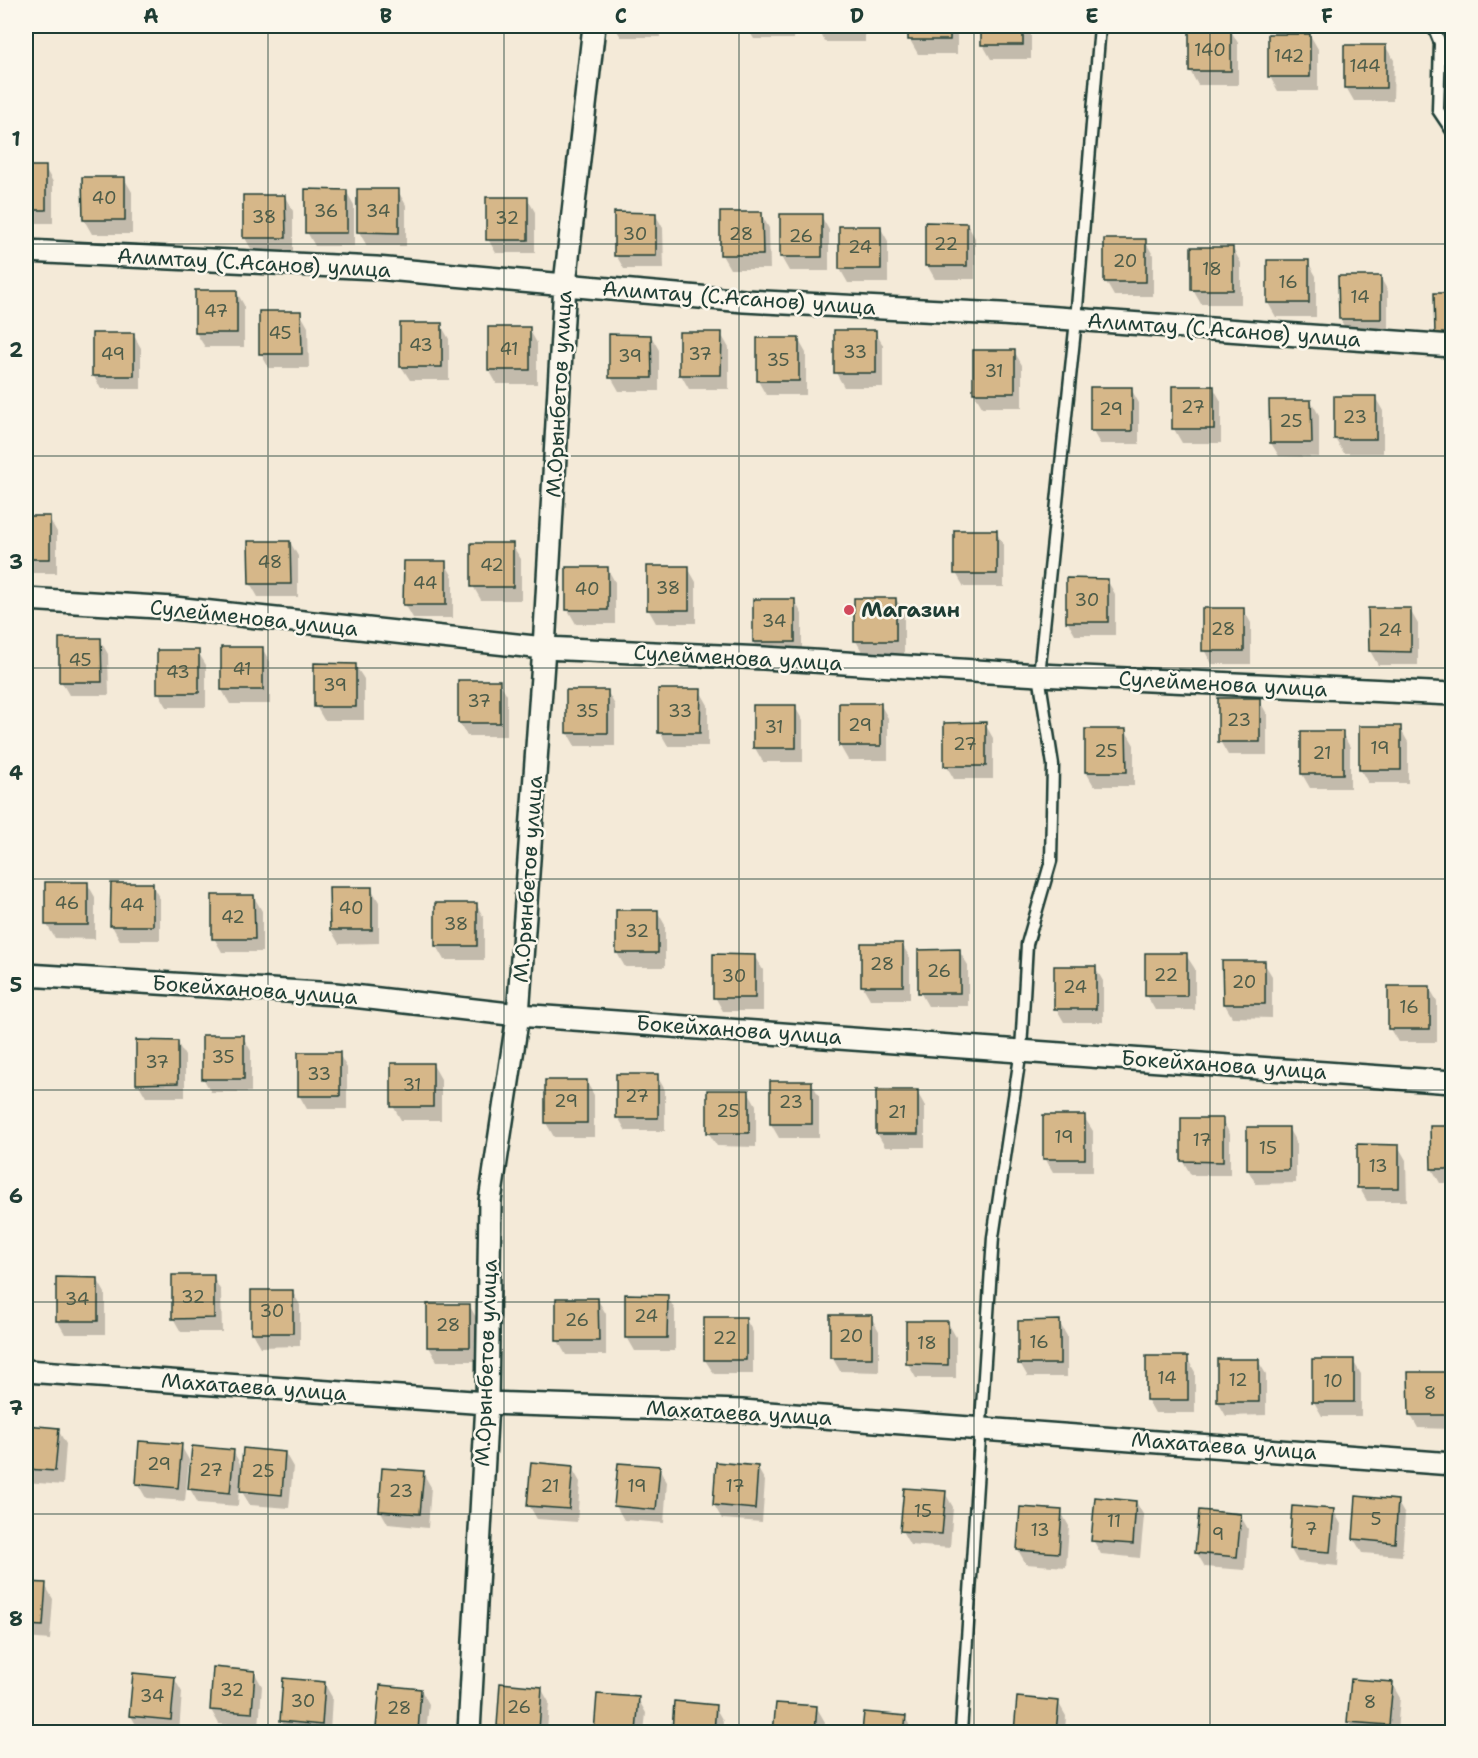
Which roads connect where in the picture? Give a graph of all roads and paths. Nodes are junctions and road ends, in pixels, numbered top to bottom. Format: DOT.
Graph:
graph roads {
  1 [pos="594,26"];
  2 [pos="1100,26"];
  3 [pos="1433,26"];
  4 [pos="1452,131"];
  5 [pos="26,251"];
  6 [pos="565,284"];
  7 [pos="1076,320"];
  8 [pos="1452,346"];
  9 [pos="26,599"];
  10 [pos="544,648"];
  11 [pos="1040,675"];
  12 [pos="1452,694"];
  13 [pos="26,975"];
  14 [pos="518,1015"];
  15 [pos="1021,1050"];
  16 [pos="1452,1082"];
  17 [pos="26,1371"];
  18 [pos="487,1403"];
  19 [pos="981,1429"];
  20 [pos="1452,1464"];
  21 [pos="469,1732"];
  22 [pos="961,1732"];
  1 -- 6 [label="street, М.Орынбетов улица"];
  2 -- 7 [label="lane"];
  3 -- 4 [label="lane"];
  5 -- 6 [label="street, Алимтау (С.Асанов) улица"];
  6 -- 7 [label="street, Алимтау (С.Асанов) улица"];
  6 -- 10 [label="street, М.Орынбетов улица"];
  7 -- 8 [label="street, Алимтау (С.Асанов) улица"];
  7 -- 11 [label="lane"];
  9 -- 10 [label="street, Сулейменова улица"];
  10 -- 11 [label="street, Сулейменова улица"];
  10 -- 14 [label="street, М.Орынбетов улица"];
  11 -- 12 [label="street, Сулейменова улица"];
  11 -- 15 [label="lane"];
  13 -- 14 [label="street, Бокейханова улица"];
  14 -- 15 [label="street, Бокейханова улица"];
  14 -- 18 [label="street, М.Орынбетов улица"];
  15 -- 16 [label="street, Бокейханова улица"];
  15 -- 19 [label="lane"];
  17 -- 18 [label="street, Махатаева улица"];
  18 -- 19 [label="street, Махатаева улица"];
  18 -- 21 [label="street, М.Орынбетов улица"];
  19 -- 20 [label="street, Махатаева улица"];
  19 -- 22 [label="lane"];
}
